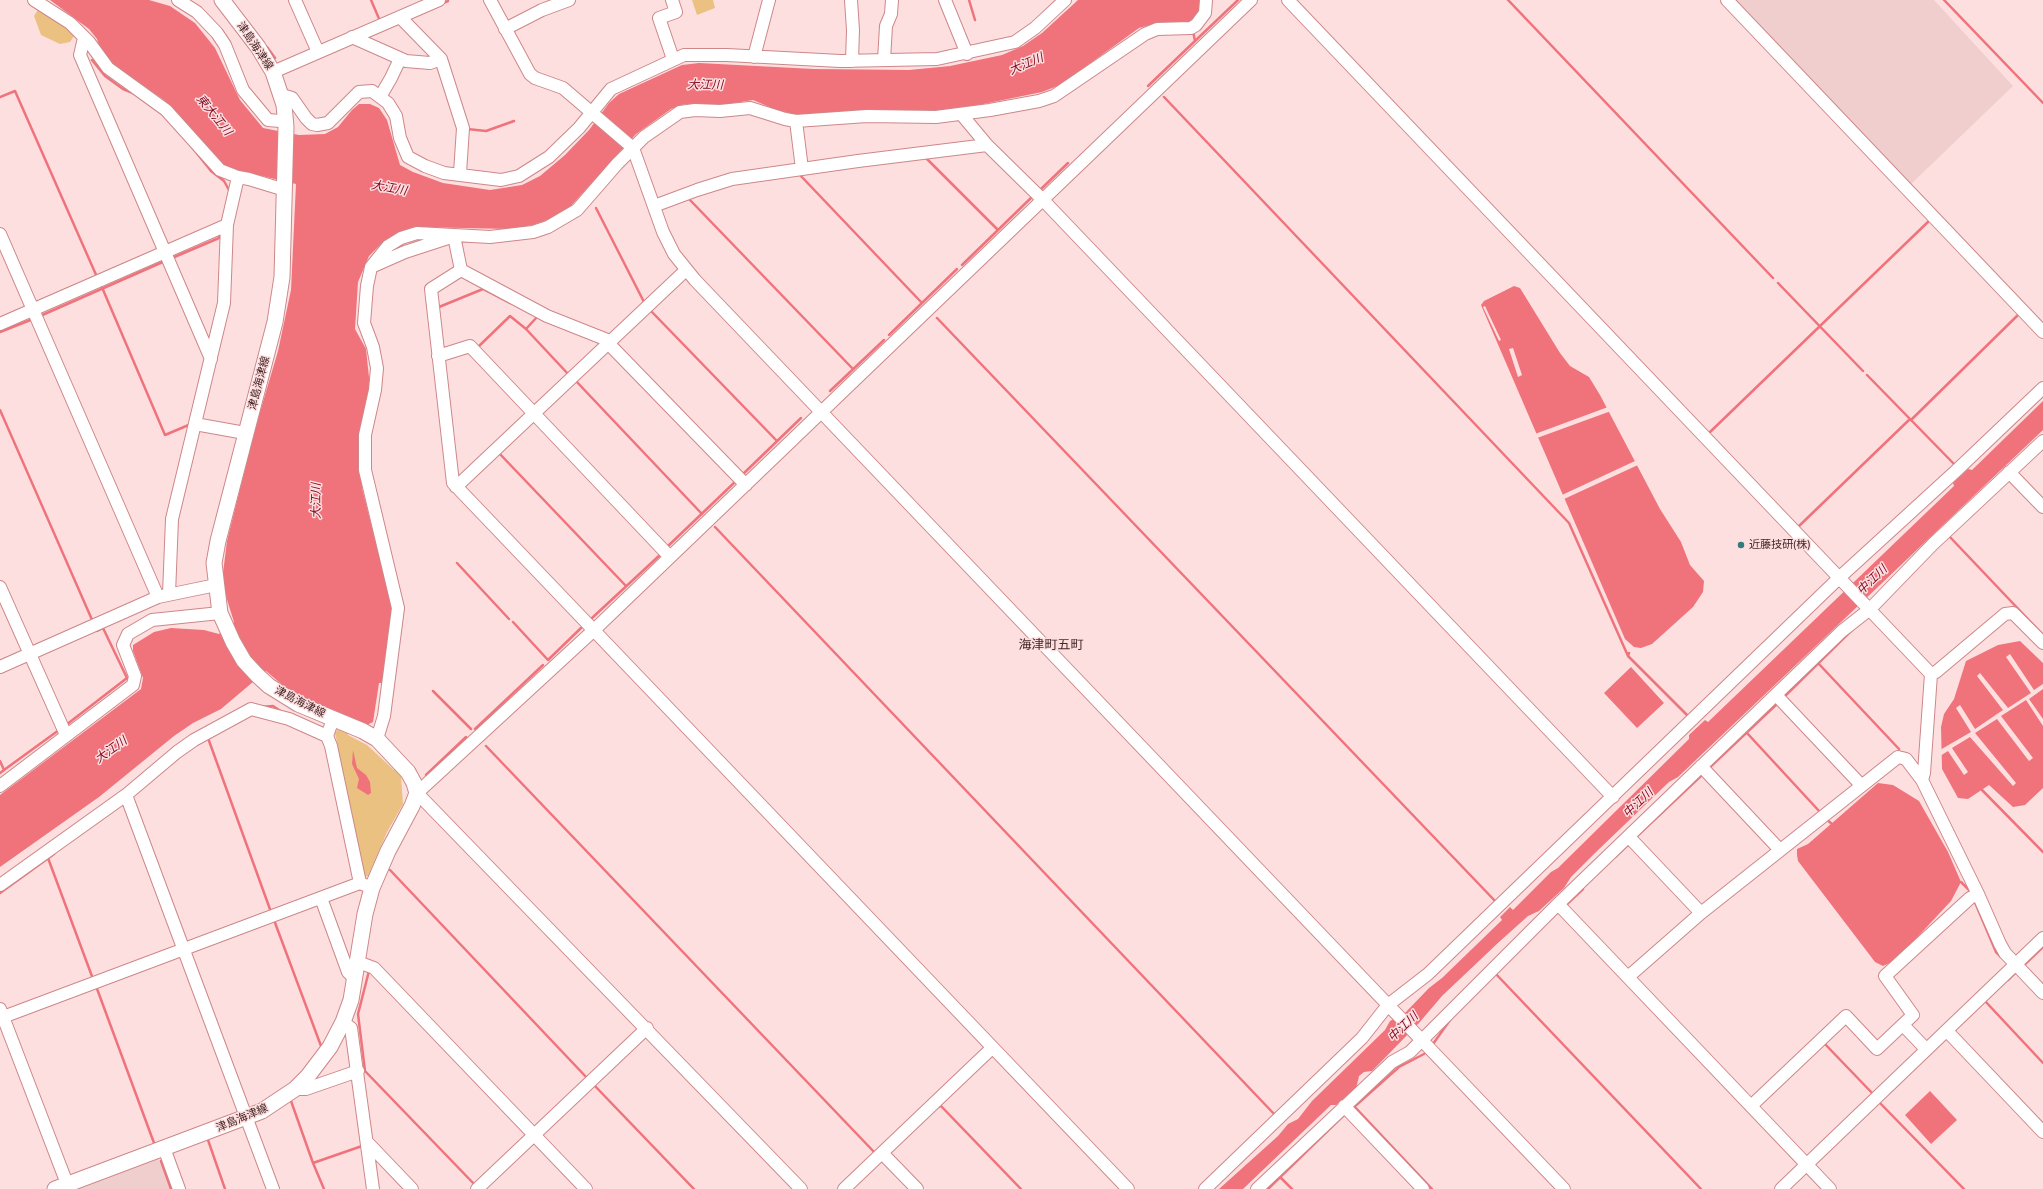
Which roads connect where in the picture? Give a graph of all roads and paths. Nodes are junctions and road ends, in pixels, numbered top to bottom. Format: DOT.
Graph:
graph roads {
  1 [pos="34,0"];
  2 [pos="178,0"];
  3 [pos="222,0"];
  4 [pos="295,0"];
  5 [pos="439,0"];
  6 [pos="490,0"];
  7 [pos="569,0"];
  8 [pos="672,0"];
  9 [pos="769,0"];
  10 [pos="851,0"];
  11 [pos="892,0"];
  12 [pos="945,0"];
  13 [pos="1065,0"];
  14 [pos="1206,0"];
  15 [pos="1251,0"];
  16 [pos="1288,0"];
  17 [pos="1727,0"];
  18 [pos="540,5"];
  19 [pos="400,17"];
  20 [pos="505,29"];
  21 [pos="84,38"];
  22 [pos="352,38"];
  23 [pos="318,52"];
  24 [pos="967,54"];
  25 [pos="754,57"];
  26 [pos="441,58"];
  27 [pos="400,59"];
  28 [pos="673,59"];
  29 [pos="884,60"];
  30 [pos="852,61"];
  31 [pos="273,72"];
  32 [pos="282,95"];
  33 [pos="380,96"];
  34 [pos="593,113"];
  35 [pos="962,115"];
  36 [pos="796,121"];
  37 [pos="283,124"];
  38 [pos="988,145"];
  39 [pos="632,146"];
  40 [pos="802,169"];
  41 [pos="460,173"];
  42 [pos="238,177"];
  43 [pos="285,188"];
  44 [pos="1042,200"];
  45 [pos="654,206"];
  46 [pos="227,225"];
  47 [pos="0,234"];
  48 [pos="454,236"];
  49 [pos="165,252"];
  50 [pos="461,270"];
  51 [pos="686,270"];
  52 [pos="33,310"];
  53 [pos="0,324"];
  54 [pos="2043,332"];
  55 [pos="609,342"];
  56 [pos="438,356"];
  57 [pos="211,359"];
  58 [pos="2043,388"];
  59 [pos="821,412"];
  60 [pos="534,414"];
  61 [pos="195,424"];
  62 [pos="245,433"];
  63 [pos="2043,441"];
  64 [pos="2009,472"];
  65 [pos="746,485"];
  66 [pos="456,487"];
  67 [pos="2043,507"];
  68 [pos="670,557"];
  69 [pos="1842,580"];
  70 [pos="216,584"];
  71 [pos="0,587"];
  72 [pos="164,595"];
  73 [pos="1868,607"];
  74 [pos="222,617"];
  75 [pos="594,630"];
  76 [pos="2043,643"];
  77 [pos="29,654"];
  78 [pos="0,667"];
  79 [pos="1931,674"];
  80 [pos="1776,695"];
  81 [pos="333,719"];
  82 [pos="66,735"];
  83 [pos="327,736"];
  84 [pos="377,739"];
  85 [pos="1701,766"];
  86 [pos="1922,780"];
  87 [pos="1861,785"];
  88 [pos="0,786"];
  89 [pos="417,793"];
  90 [pos="126,795"];
  91 [pos="1613,797"];
  92 [pos="1629,837"];
  93 [pos="1780,850"];
  94 [pos="0,885"];
  95 [pos="366,886"];
  96 [pos="1978,894"];
  97 [pos="321,898"];
  98 [pos="1558,904"];
  99 [pos="1700,913"];
  100 [pos="2043,938"];
  101 [pos="183,948"];
  102 [pos="358,962"];
  103 [pos="2016,964"];
  104 [pos="1628,976"];
  105 [pos="355,979"];
  106 [pos="2043,993"];
  107 [pos="1391,1007"];
  108 [pos="2,1013"];
  109 [pos="343,1022"];
  110 [pos="1903,1025"];
  111 [pos="647,1028"];
  112 [pos="1947,1031"];
  113 [pos="1422,1040"];
  114 [pos="992,1048"];
  115 [pos="1926,1049"];
  116 [pos="358,1071"];
  117 [pos="295,1089"];
  118 [pos="1344,1106"];
  119 [pos="1751,1106"];
  120 [pos="247,1118"];
  121 [pos="2043,1132"];
  122 [pos="534,1135"];
  123 [pos="368,1143"];
  124 [pos="164,1148"];
  125 [pos="882,1153"];
  126 [pos="1806,1164"];
  127 [pos="64,1187"];
  128 [pos="179,1189"];
  129 [pos="273,1189"];
  130 [pos="373,1189"];
  131 [pos="412,1189"];
  132 [pos="477,1189"];
  133 [pos="586,1189"];
  134 [pos="801,1189"];
  135 [pos="844,1189"];
  136 [pos="917,1189"];
  137 [pos="1128,1189"];
  138 [pos="1205,1189"];
  139 [pos="1257,1189"];
  140 [pos="1423,1189"];
  141 [pos="1564,1189"];
  142 [pos="1781,1189"];
  143 [pos="1830,1189"];
  1 -- 21 [label="street"];
  2 -- 37 [label="street"];
  3 -- 31 [label="main road, 津島海津線"];
  4 -- 23 [label="street"];
  5 -- 19 [label="street"];
  6 -- 20 [label="street"];
  7 -- 18 [label="street"];
  8 -- 28 [label="street"];
  9 -- 25 [label="street"];
  10 -- 30 [label="street"];
  11 -- 29 [label="street"];
  12 -- 24 [label="street"];
  13 -- 24 [label="street"];
  14 -- 35 [label="street"];
  15 -- 44 [label="street"];
  16 -- 69 [label="street"];
  17 -- 54 [label="street"];
  18 -- 20 [label="street"];
  19 -- 22 [label="street"];
  19 -- 26 [label="street"];
  20 -- 34 [label="street"];
  21 -- 42 [label="street"];
  21 -- 49 [label="street"];
  22 -- 23 [label="street"];
  22 -- 27 [label="street"];
  23 -- 31 [label="street"];
  24 -- 29 [label="street"];
  25 -- 28 [label="street"];
  25 -- 30 [label="street"];
  26 -- 27 [label="street"];
  26 -- 41 [label="street"];
  27 -- 33 [label="street"];
  28 -- 34 [label="street"];
  29 -- 30 [label="street"];
  31 -- 32 [label="main road, 津島海津線"];
  32 -- 33 [label="street"];
  32 -- 37 [label="main road, 津島海津線"];
  33 -- 41 [label="street"];
  34 -- 39 [label="street"];
  34 -- 41 [label="street"];
  35 -- 36 [label="street"];
  35 -- 38 [label="street"];
  36 -- 39 [label="street"];
  36 -- 40 [label="street"];
  37 -- 43 [label="main road, 津島海津線"];
  38 -- 40 [label="street"];
  38 -- 44 [label="street"];
  39 -- 45 [label="street"];
  39 -- 48 [label="street"];
  40 -- 45 [label="street"];
  42 -- 43 [label="street"];
  42 -- 46 [label="street"];
  43 -- 62 [label="main road, 津島海津線"];
  44 -- 59 [label="street"];
  44 -- 91 [label="street"];
  45 -- 51 [label="street"];
  46 -- 49 [label="street"];
  46 -- 57 [label="street"];
  47 -- 52 [label="street"];
  48 -- 50 [label="street"];
  48 -- 84 [label="street"];
  49 -- 52 [label="street"];
  49 -- 57 [label="street"];
  50 -- 55 [label="street"];
  50 -- 56 [label="street"];
  51 -- 55 [label="street"];
  51 -- 59 [label="street"];
  52 -- 53 [label="street"];
  52 -- 72 [label="street"];
  55 -- 60 [label="street"];
  55 -- 65 [label="street"];
  56 -- 60 [label="street"];
  56 -- 66 [label="street"];
  57 -- 61 [label="street"];
  58 -- 69 [label="street"];
  59 -- 65 [label="street"];
  59 -- 107 [label="street"];
  60 -- 66 [label="street"];
  60 -- 68 [label="street"];
  61 -- 62 [label="street"];
  61 -- 72 [label="street"];
  62 -- 70 [label="main road, 津島海津線"];
  63 -- 64 [label="street"];
  64 -- 67 [label="street"];
  64 -- 73 [label="street"];
  65 -- 68 [label="street"];
  66 -- 75 [label="street"];
  68 -- 75 [label="street"];
  69 -- 73 [label="street"];
  69 -- 91 [label="street"];
  70 -- 72 [label="street"];
  70 -- 74 [label="main road, 津島海津線"];
  71 -- 77 [label="street"];
  72 -- 77 [label="street"];
  73 -- 79 [label="street"];
  73 -- 80 [label="street"];
  74 -- 81 [label="main road, 津島海津線"];
  74 -- 82 [label="street"];
  75 -- 89 [label="street"];
  75 -- 114 [label="street"];
  76 -- 79 [label="street"];
  77 -- 78 [label="street"];
  77 -- 82 [label="street"];
  79 -- 86 [label="street"];
  80 -- 85 [label="street"];
  80 -- 87 [label="street"];
  81 -- 83 [label="street"];
  81 -- 84 [label="main road, 津島海津線"];
  82 -- 88 [label="street"];
  83 -- 90 [label="street"];
  83 -- 95 [label="street"];
  84 -- 89 [label="main road, 津島海津線"];
  85 -- 92 [label="street"];
  85 -- 93 [label="street"];
  86 -- 87 [label="street"];
  86 -- 96 [label="street"];
  87 -- 93 [label="street"];
  89 -- 95 [label="main road, 津島海津線"];
  89 -- 111 [label="street"];
  90 -- 94 [label="street"];
  90 -- 101 [label="street"];
  91 -- 107 [label="street"];
  92 -- 98 [label="street"];
  92 -- 99 [label="street"];
  93 -- 99 [label="street"];
  95 -- 97 [label="street"];
  95 -- 102 [label="main road, 津島海津線"];
  96 -- 103 [label="street"];
  96 -- 110 [label="street"];
  97 -- 101 [label="street"];
  97 -- 105 [label="street"];
  98 -- 104 [label="street"];
  98 -- 113 [label="street"];
  99 -- 104 [label="street"];
  100 -- 103 [label="street"];
  101 -- 108 [label="street"];
  101 -- 120 [label="street"];
  102 -- 105 [label="main road, 津島海津線"];
  102 -- 122 [label="street"];
  103 -- 106 [label="street"];
  103 -- 112 [label="street"];
  104 -- 119 [label="street"];
  105 -- 109 [label="main road, 津島海津線"];
  107 -- 113 [label="street"];
  107 -- 138 [label="street"];
  108 -- 127 [label="street"];
  109 -- 116 [label="street"];
  109 -- 117 [label="main road, 津島海津線"];
  110 -- 115 [label="street"];
  110 -- 119 [label="street"];
  111 -- 122 [label="street"];
  111 -- 134 [label="street"];
  112 -- 115 [label="street"];
  112 -- 121 [label="street"];
  113 -- 118 [label="street"];
  113 -- 141 [label="street"];
  114 -- 125 [label="street"];
  114 -- 137 [label="street"];
  115 -- 126 [label="street"];
  116 -- 117 [label="street"];
  116 -- 123 [label="street"];
  117 -- 120 [label="main road, 津島海津線"];
  118 -- 139 [label="street"];
  118 -- 140 [label="street"];
  119 -- 126 [label="street"];
  120 -- 124 [label="main road, 津島海津線"];
  120 -- 129 [label="street"];
  122 -- 132 [label="street"];
  122 -- 133 [label="street"];
  123 -- 130 [label="street"];
  123 -- 131 [label="street"];
  124 -- 127 [label="main road, 津島海津線"];
  124 -- 128 [label="street"];
  125 -- 135 [label="street"];
  125 -- 136 [label="street"];
  126 -- 142 [label="street"];
  126 -- 143 [label="street"];
}
